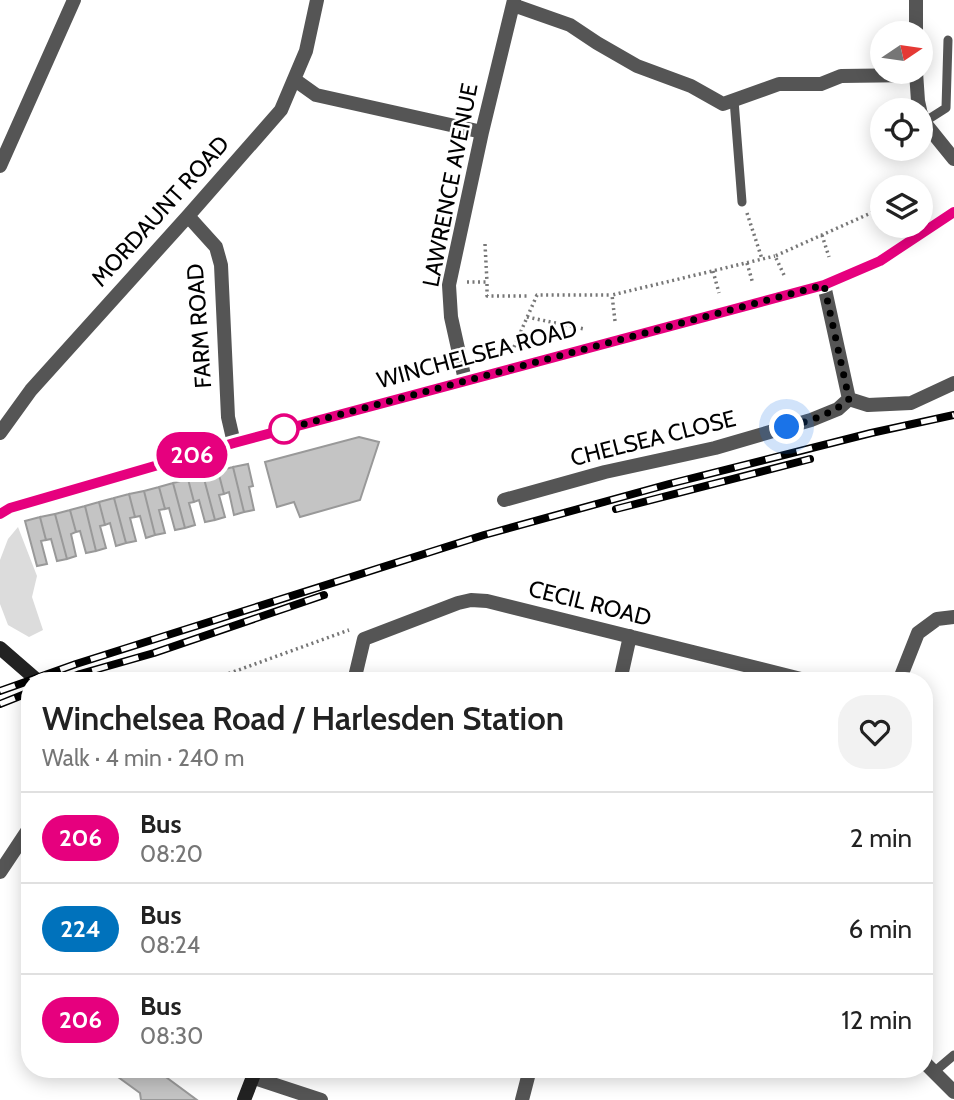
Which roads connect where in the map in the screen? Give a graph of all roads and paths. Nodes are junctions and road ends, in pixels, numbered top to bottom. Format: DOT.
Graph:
graph roads {
  1 [pos="74,0"];
  2 [pos="317,0"];
  3 [pos="916,0"];
  4 [pos="513,3"];
  5 [pos="916,21"];
  6 [pos="948,40"];
  7 [pos="870,75"];
  8 [pos="295,80"];
  9 [pos="734,100"];
  10 [pos="933,111"];
  11 [pos="933,129"];
  12 [pos="482,132"];
  13 [pos="954,159"];
  14 [pos="0,166"];
  15 [pos="742,202"];
  16 [pos="954,212"];
  17 [pos="870,213"];
  18 [pos="188,216"];
  19 [pos="822,235"];
  20 [pos="485,244"];
  21 [pos="775,256"];
  22 [pos="829,257"];
  23 [pos="762,259"];
  24 [pos="747,263"];
  25 [pos="713,271"];
  26 [pos="784,275"];
  27 [pos="471,282"];
  28 [pos="487,282"];
  29 [pos="753,284"];
  30 [pos="824,285"];
  31 [pos="719,293"];
  32 [pos="529,296"];
  33 [pos="612,298"];
  34 [pos="527,317"];
  35 [pos="615,321"];
  36 [pos="584,329"];
  37 [pos="514,347"];
  38 [pos="465,380"];
  39 [pos="954,383"];
  40 [pos="849,399"];
  41 [pos="0,433"];
  42 [pos="234,443"];
  43 [pos="504,500"];
  44 [pos="0,514"];
  45 [pos="954,617"];
  46 [pos="630,636"];
  47 [pos="364,639"];
  48 [pos="0,648"];
  49 [pos="28,672"];
  50 [pos="233,672"];
  51 [pos="356,672"];
  52 [pos="622,672"];
  53 [pos="773,672"];
  54 [pos="903,672"];
  55 [pos="21,840"];
  56 [pos="0,872"];
  57 [pos="954,1055"];
  58 [pos="933,1065"];
  59 [pos="933,1071"];
  60 [pos="253,1078"];
  61 [pos="265,1078"];
  62 [pos="528,1078"];
  63 [pos="954,1092"];
  64 [pos="244,1100"];
  65 [pos="321,1100"];
  66 [pos="523,1100"];
  1 -- 14 [label="street"];
  2 -- 8 [label="street, MORDAUNT ROAD"];
  3 -- 5 [label="street"];
  4 -- 9 [label="street"];
  4 -- 12 [label="street, LAWRENCE AVENUE"];
  6 -- 10 [label="lane"];
  7 -- 9 [label="street"];
  8 -- 12 [label="street"];
  8 -- 18 [label="street, MORDAUNT ROAD"];
  9 -- 15 [label="lane"];
  11 -- 13 [label="street"];
  12 -- 38 [label="street, LAWRENCE AVENUE"];
  15 -- 23 [label="path"];
  16 -- 30 [label="street, WINCHELSEA ROAD"];
  17 -- 19 [label="path"];
  18 -- 41 [label="street, MORDAUNT ROAD"];
  18 -- 42 [label="street, FARM ROAD"];
  19 -- 21 [label="path"];
  19 -- 22 [label="path"];
  20 -- 28 [label="path"];
  21 -- 23 [label="path"];
  21 -- 26 [label="path"];
  23 -- 24 [label="path"];
  24 -- 25 [label="path"];
  24 -- 29 [label="path"];
  25 -- 31 [label="path"];
  25 -- 33 [label="path"];
  27 -- 28 [label="path"];
  28 -- 32 [label="path"];
  30 -- 38 [label="street, WINCHELSEA ROAD"];
  30 -- 40 [label="street"];
  33 -- 34 [label="path"];
  33 -- 35 [label="path"];
  34 -- 36 [label="path"];
  34 -- 37 [label="path"];
  38 -- 42 [label="street, WINCHELSEA ROAD"];
  39 -- 40 [label="street"];
  40 -- 43 [label="street, CHELSEA CLOSE"];
  42 -- 44 [label="street, WINCHELSEA ROAD"];
  45 -- 54 [label="street"];
  46 -- 47 [label="street, CECIL ROAD"];
  46 -- 52 [label="street"];
  46 -- 53 [label="street, CECIL ROAD"];
  47 -- 50 [label="path"];
  47 -- 51 [label="street"];
  48 -- 49 [label="main road"];
  55 -- 56 [label="street"];
  57 -- 58 [label="lane"];
  59 -- 63 [label="street"];
  60 -- 64 [label="main road"];
  61 -- 65 [label="street"];
  62 -- 66 [label="street"];
}
